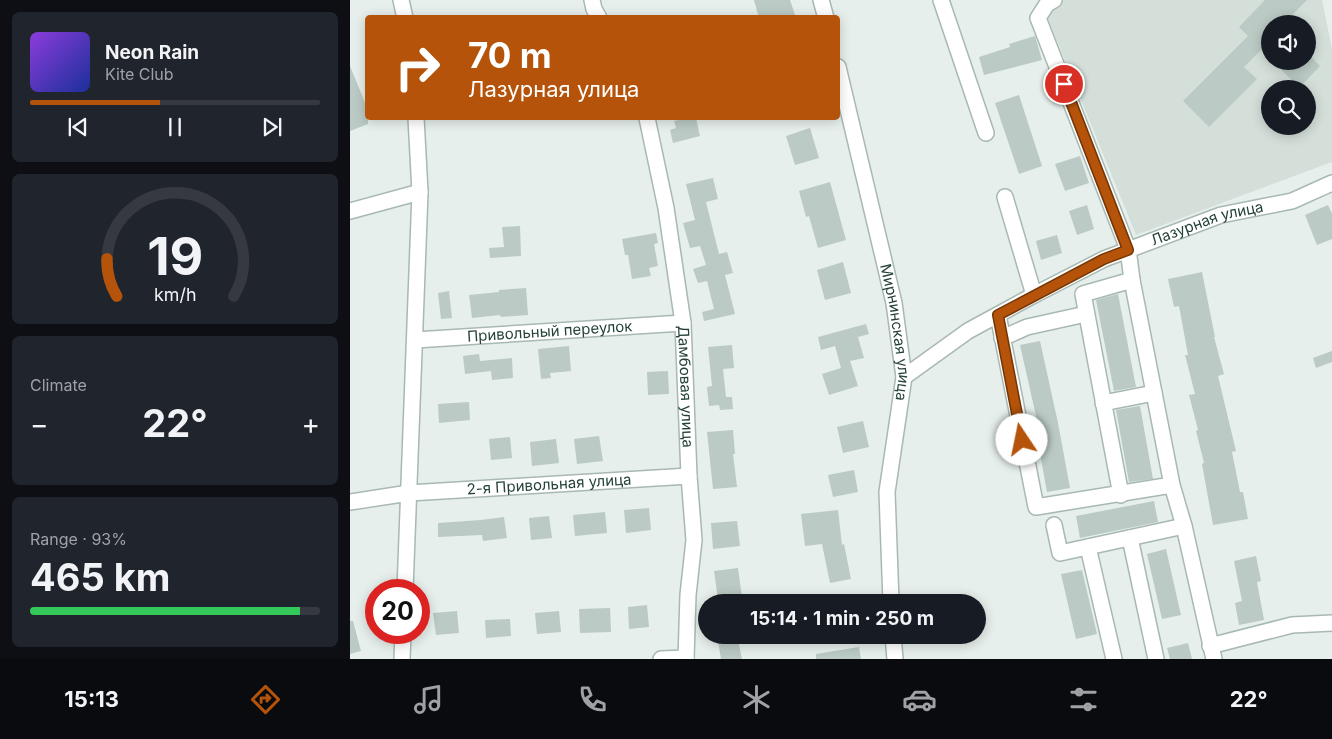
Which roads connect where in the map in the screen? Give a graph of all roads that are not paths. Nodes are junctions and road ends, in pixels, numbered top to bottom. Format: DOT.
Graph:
graph roads {
  1 [pos="401,0"];
  2 [pos="592,0"];
  3 [pos="821,0"];
  4 [pos="941,0"];
  5 [pos="1054,0"];
  6 [pos="404,15"];
  7 [pos="597,15"];
  8 [pos="825,15"];
  9 [pos="840,75"];
  10 [pos="416,120"];
  11 [pos="647,120"];
  12 [pos="986,133"];
  13 [pos="1332,183"];
  14 [pos="420,192"];
  15 [pos="1005,197"];
  16 [pos="350,211"];
  17 [pos="1128,250"];
  18 [pos="1132,280"];
  19 [pos="1034,295"];
  20 [pos="1086,314"];
  21 [pos="998,315"];
  22 [pos="683,323"];
  23 [pos="1002,338"];
  24 [pos="416,340"];
  25 [pos="904,377"];
  26 [pos="1154,393"];
  27 [pos="1103,403"];
  28 [pos="689,476"];
  29 [pos="1172,485"];
  30 [pos="410,493"];
  31 [pos="1120,495"];
  32 [pos="350,502"];
  33 [pos="1054,525"];
  34 [pos="1184,526"];
  35 [pos="1130,538"];
  36 [pos="1088,547"];
  37 [pos="406,579"];
  38 [pos="891,594"];
  39 [pos="1332,624"];
  40 [pos="403,644"];
  41 [pos="894,644"];
  42 [pos="1212,653"];
  43 [pos="686,658"];
  44 [pos="402,659"];
  45 [pos="661,659"];
  46 [pos="895,659"];
  47 [pos="1114,659"];
  48 [pos="1156,659"];
  1 -- 6 [label="street"];
  2 -- 7 [label="street"];
  3 -- 8 [label="street"];
  4 -- 12 [label="street"];
  5 -- 17 [label="street"];
  9 -- 25 [label="street, Мирнинская улица"];
  10 -- 14 [label="street"];
  11 -- 22 [label="street, Дамбовая улица"];
  13 -- 17 [label="street, Лазурная улица"];
  14 -- 16 [label="street"];
  14 -- 24 [label="street"];
  15 -- 19 [label="street"];
  17 -- 18 [label="street"];
  17 -- 19 [label="street, Лазурная улица"];
  18 -- 20 [label="street"];
  18 -- 26 [label="street"];
  19 -- 21 [label="street, Лазурная улица"];
  20 -- 23 [label="street"];
  20 -- 27 [label="street"];
  21 -- 23 [label="street"];
  21 -- 25 [label="street, Лазурная улица"];
  22 -- 24 [label="street, Привольный переулок"];
  22 -- 28 [label="street, Дамбовая улица"];
  23 -- 31 [label="street"];
  24 -- 30 [label="street"];
  25 -- 38 [label="street, Мирнинская улица"];
  26 -- 27 [label="street"];
  26 -- 29 [label="street"];
  27 -- 31 [label="street"];
  28 -- 30 [label="street, 2-я Привольная улица"];
  28 -- 43 [label="street, Дамбовая улица"];
  29 -- 31 [label="street"];
  29 -- 34 [label="street"];
  30 -- 32 [label="street, 2-я Привольная улица"];
  30 -- 37 [label="street"];
  33 -- 36 [label="street"];
  34 -- 35 [label="street"];
  34 -- 42 [label="street"];
  35 -- 36 [label="street"];
  35 -- 48 [label="street"];
  36 -- 47 [label="street"];
  39 -- 42 [label="street"];
  40 -- 44 [label="street"];
  41 -- 46 [label="street"];
  43 -- 45 [label="street"];
}
